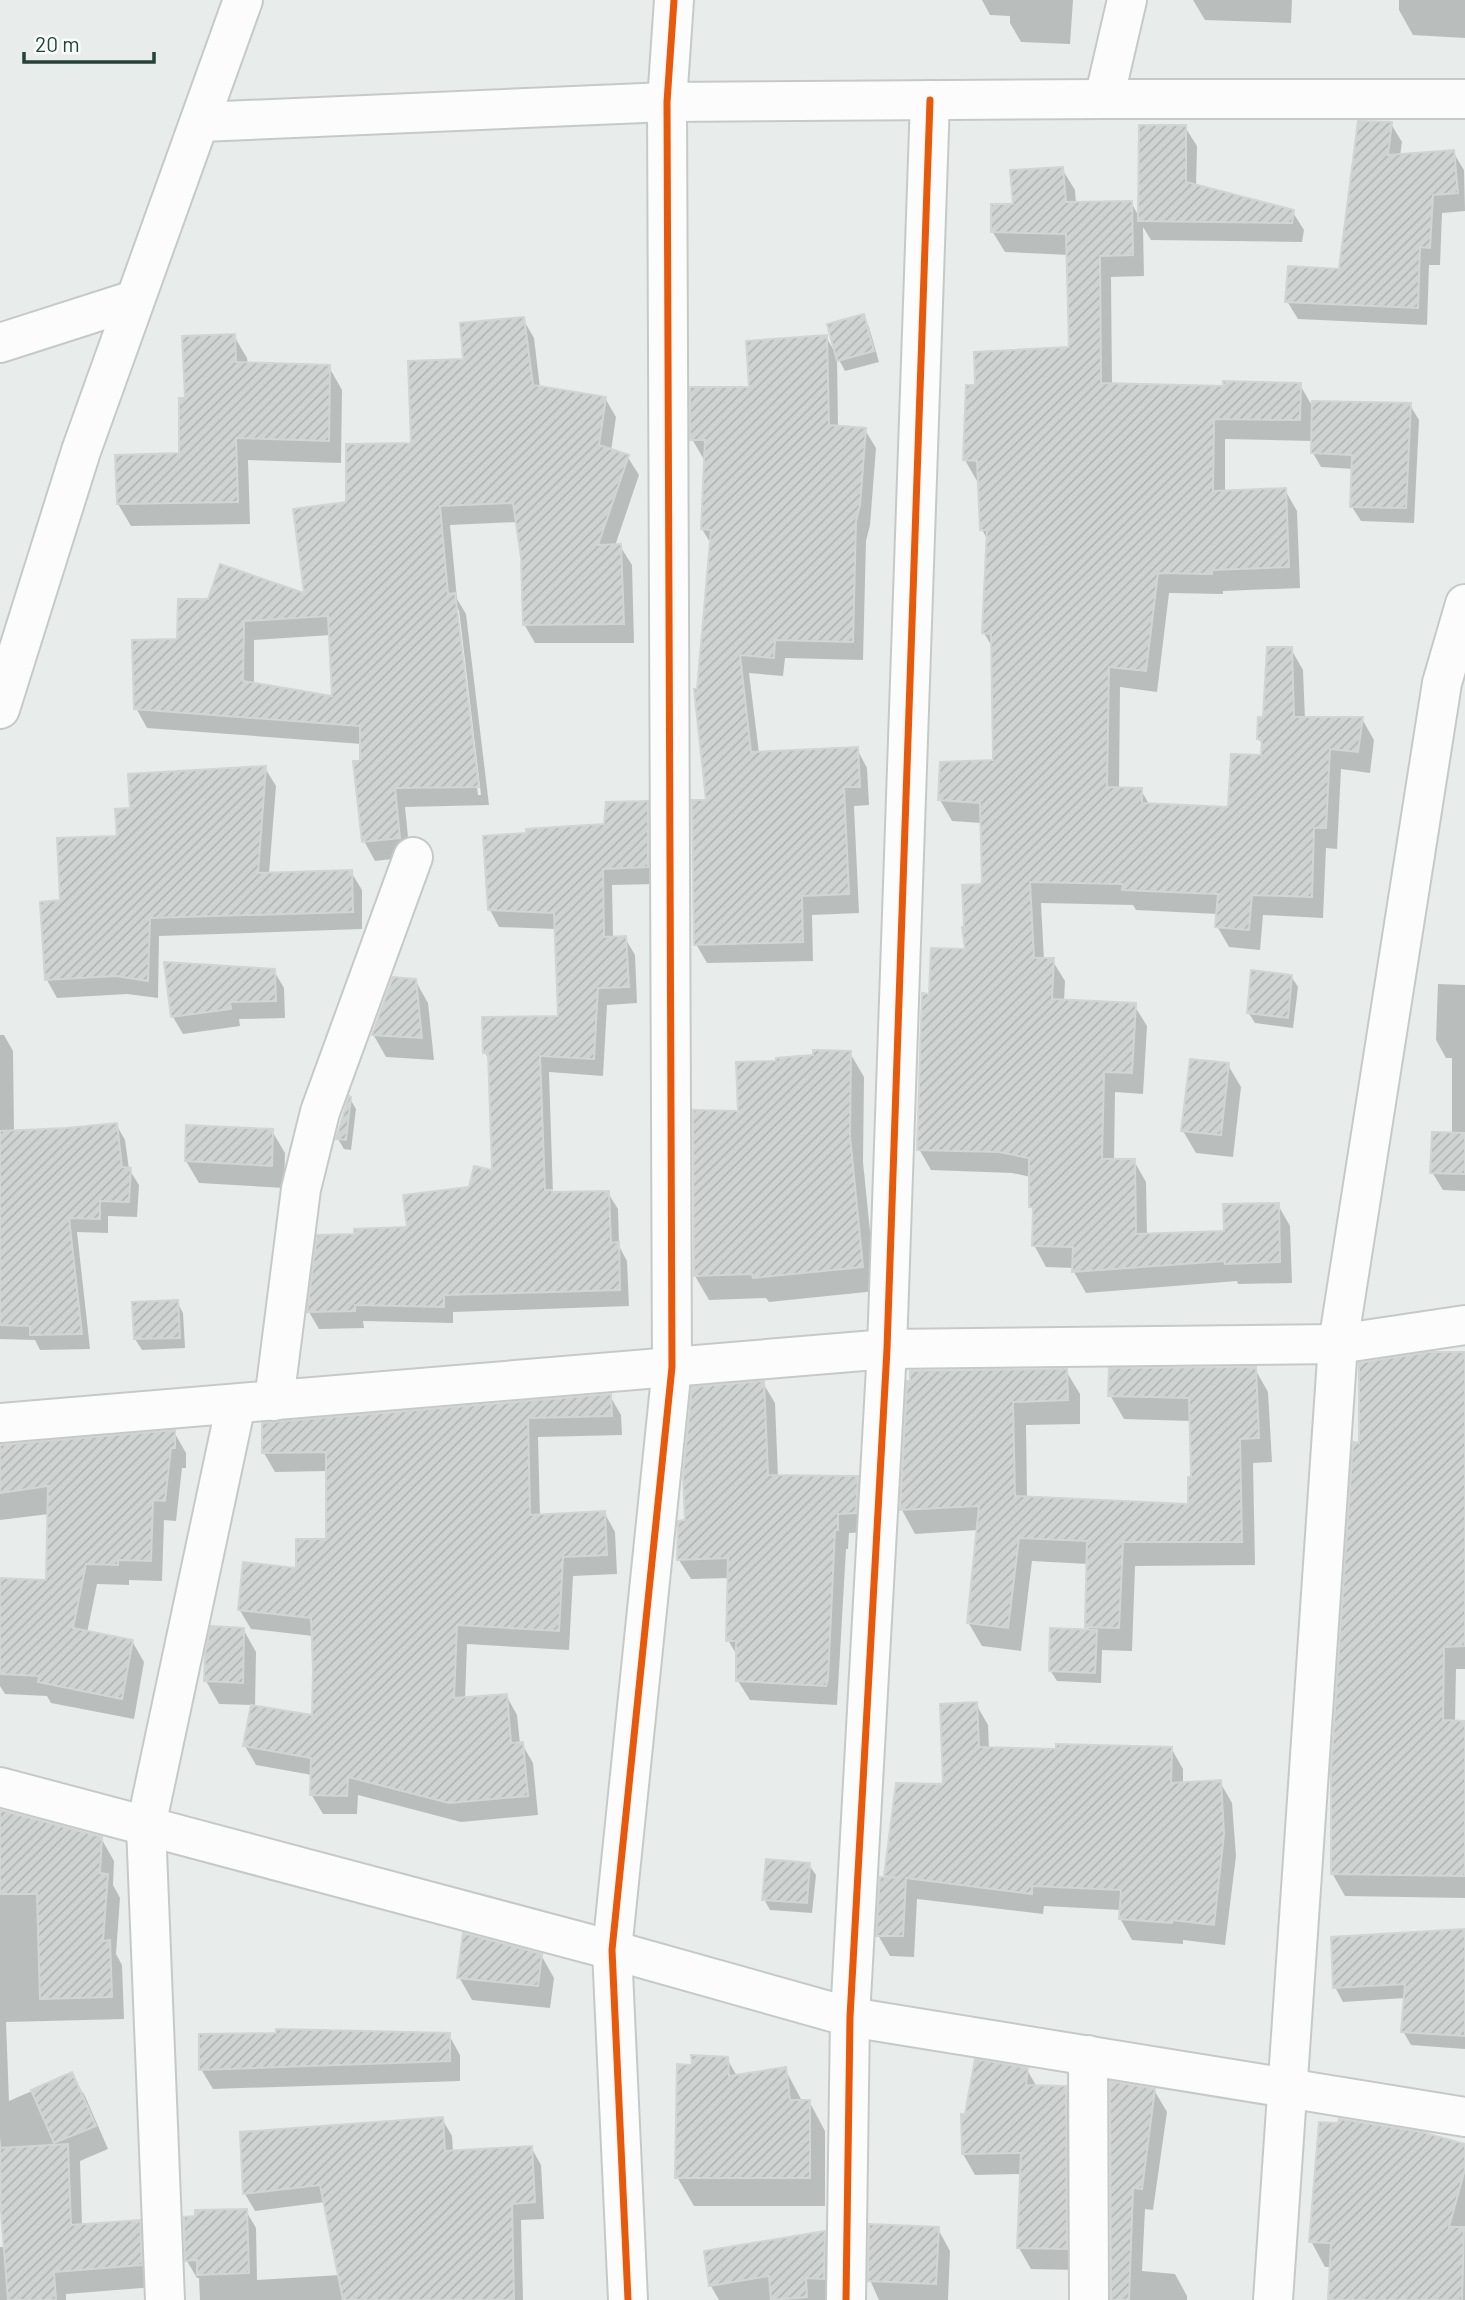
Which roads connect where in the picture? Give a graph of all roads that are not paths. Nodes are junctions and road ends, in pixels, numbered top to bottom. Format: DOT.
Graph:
graph roads {
  1 [pos="243,0"];
  2 [pos="674,0"];
  3 [pos="1128,0"];
  4 [pos="1104,99"];
  5 [pos="1465,99"];
  6 [pos="930,100"];
  7 [pos="667,102"];
  8 [pos="201,122"];
  9 [pos="134,300"];
  10 [pos="0,343"];
  11 [pos="1465,604"];
  12 [pos="0,709"];
  13 [pos="413,857"];
  14 [pos="1465,1325"];
  15 [pos="1338,1343"];
  16 [pos="887,1349"];
  17 [pos="672,1367"];
  18 [pos="274,1401"];
  19 [pos="236,1404"];
  20 [pos="0,1423"];
  21 [pos="0,1787"];
  22 [pos="146,1826"];
  23 [pos="612,1950"];
  24 [pos="850,2017"];
  25 [pos="1088,2055"];
  26 [pos="1289,2088"];
  27 [pos="1465,2117"];
  28 [pos="165,2300"];
  29 [pos="628,2300"];
  30 [pos="846,2300"];
  31 [pos="1088,2300"];
  32 [pos="1273,2300"];
  1 -- 8 [label="street"];
  2 -- 7 [label="street"];
  3 -- 4 [label="street"];
  4 -- 5 [label="street"];
  4 -- 6 [label="street"];
  6 -- 7 [label="street"];
  6 -- 16 [label="street"];
  7 -- 8 [label="street"];
  7 -- 17 [label="street"];
  8 -- 9 [label="street"];
  9 -- 10 [label="street"];
  9 -- 12 [label="street"];
  11 -- 15 [label="street"];
  13 -- 18 [label="street"];
  14 -- 15 [label="street"];
  15 -- 16 [label="street"];
  15 -- 26 [label="street"];
  16 -- 17 [label="street"];
  16 -- 24 [label="street"];
  17 -- 18 [label="street"];
  17 -- 23 [label="street"];
  18 -- 19 [label="street"];
  19 -- 20 [label="street"];
  19 -- 22 [label="street"];
  21 -- 22 [label="street"];
  22 -- 23 [label="street"];
  22 -- 28 [label="street"];
  23 -- 24 [label="street"];
  23 -- 29 [label="street"];
  24 -- 25 [label="street"];
  24 -- 30 [label="street"];
  25 -- 26 [label="street"];
  25 -- 31 [label="street"];
  26 -- 27 [label="street"];
  26 -- 32 [label="street"];
}
